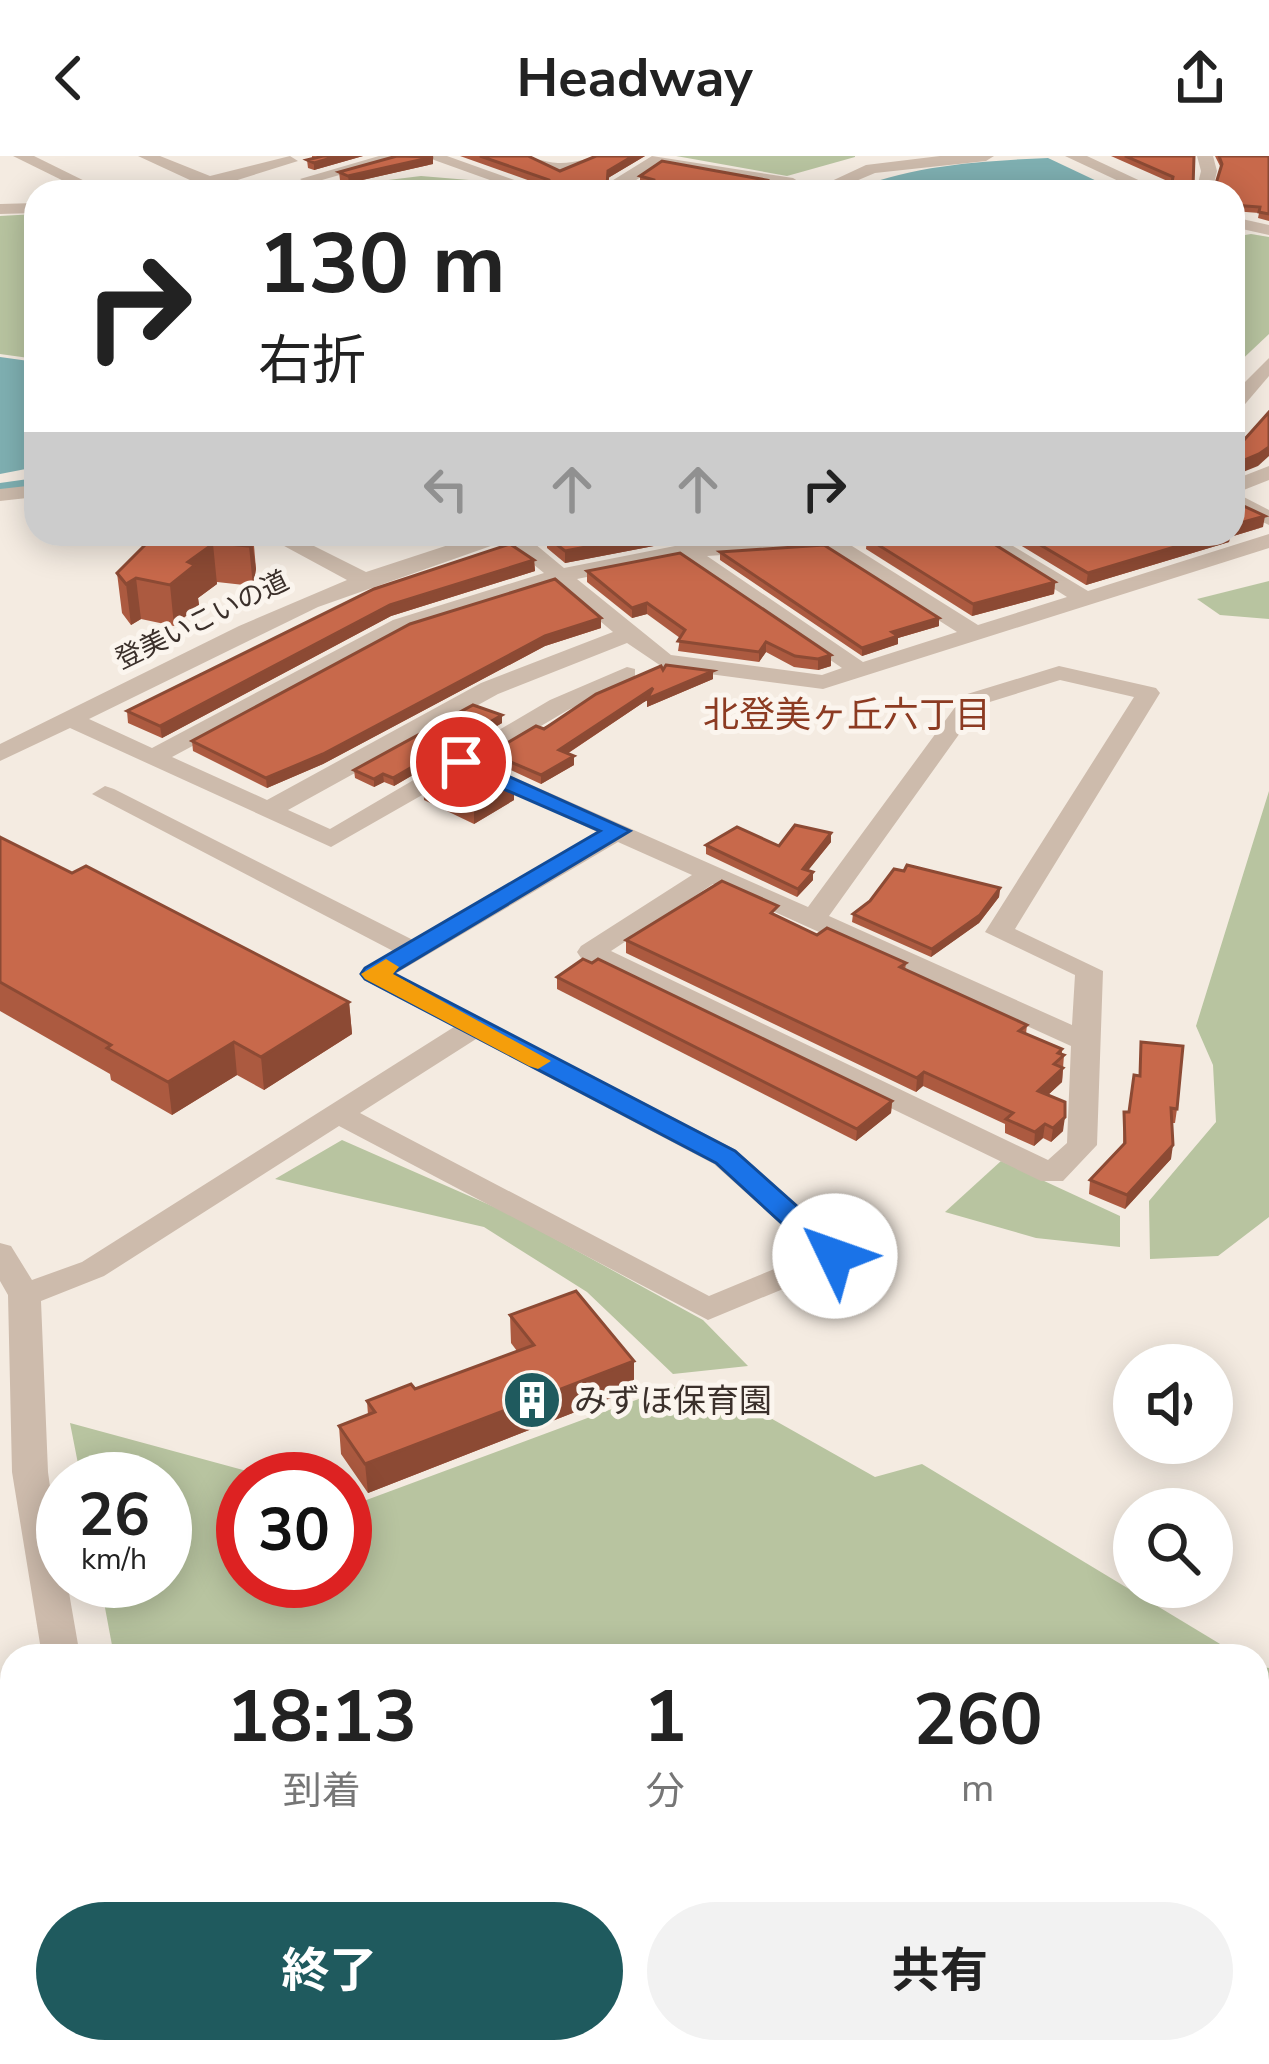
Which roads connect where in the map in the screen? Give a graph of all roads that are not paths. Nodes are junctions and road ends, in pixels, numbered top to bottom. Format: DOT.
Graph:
graph roads {
  1 [pos="21,156"];
  2 [pos="146,156"];
  3 [pos="277,156"];
  4 [pos="398,156"];
  5 [pos="431,156"];
  6 [pos="523,156"];
  7 [pos="603,156"];
  8 [pos="859,156"];
  9 [pos="910,156"];
  10 [pos="986,156"];
  11 [pos="1073,156"];
  12 [pos="308,178"];
  13 [pos="73,180"];
  14 [pos="200,180"];
  15 [pos="213,180"];
  16 [pos="504,180"];
  17 [pos="625,180"];
  18 [pos="776,180"];
  19 [pos="812,180"];
  20 [pos="844,180"];
  21 [pos="1128,180"];
  22 [pos="1269,364"];
  23 [pos="1245,392"];
  24 [pos="1269,542"];
  25 [pos="297,546"];
  26 [pos="468,546"];
  27 [pos="522,546"];
  28 [pos="751,546"];
  29 [pos="837,546"];
  30 [pos="998,546"];
  31 [pos="686,551"];
  32 [pos="558,576"];
  33 [pos="362,579"];
  34 [pos="1086,599"];
  35 [pos="630,634"];
  36 [pos="976,634"];
  37 [pos="860,670"];
  38 [pos="627,674"];
  39 [pos="69,719"];
  40 [pos="0,754"];
  41 [pos="152,758"];
  42 [pos="461,762"];
  43 [pos="106,794"];
  44 [pos="269,810"];
  45 [pos="618,831"];
  46 [pos="711,874"];
  47 [pos="813,919"];
  48 [pos="414,951"];
  49 [pos="474,1027"];
  50 [pos="1086,1042"];
  51 [pos="340,1114"];
  52 [pos="0,1253"];
  53 [pos="24,1295"];
  54 [pos="59,1644"];
  1 -- 13 [label="street"];
  2 -- 14 [label="street"];
  3 -- 15 [label="street"];
  4 -- 12 [label="street"];
  5 -- 16 [label="street"];
  6 -- 7 [label="street"];
  8 -- 9 [label="street"];
  8 -- 19 [label="street"];
  10 -- 20 [label="street"];
  11 -- 21 [label="street"];
  17 -- 18 [label="street"];
  22 -- 23 [label="street"];
  24 -- 34 [label="street"];
  25 -- 33 [label="street"];
  26 -- 33 [label="street, 登美いこいの道"];
  27 -- 32 [label="street"];
  28 -- 31 [label="street"];
  29 -- 36 [label="street"];
  30 -- 34 [label="street"];
  31 -- 32 [label="street"];
  31 -- 37 [label="street"];
  32 -- 35 [label="street"];
  32 -- 41 [label="street"];
  33 -- 39 [label="street, 登美いこいの道"];
  34 -- 36 [label="street"];
  35 -- 37 [label="street"];
  35 -- 44 [label="street"];
  36 -- 37 [label="street"];
  38 -- 42 [label="street"];
  39 -- 40 [label="street, 登美いこいの道"];
  39 -- 41 [label="street"];
  41 -- 44 [label="street"];
  42 -- 44 [label="street"];
  42 -- 45 [label="street"];
  43 -- 48 [label="street"];
  45 -- 46 [label="street"];
  45 -- 48 [label="street"];
  46 -- 47 [label="street"];
  46 -- 50 [label="street"];
  47 -- 50 [label="street"];
  47 -- 50 [label="street"];
  48 -- 49 [label="street"];
  49 -- 51 [label="street"];
  49 -- 51 [label="street"];
  51 -- 53 [label="street"];
  52 -- 53 [label="street"];
  53 -- 54 [label="street"];
}
